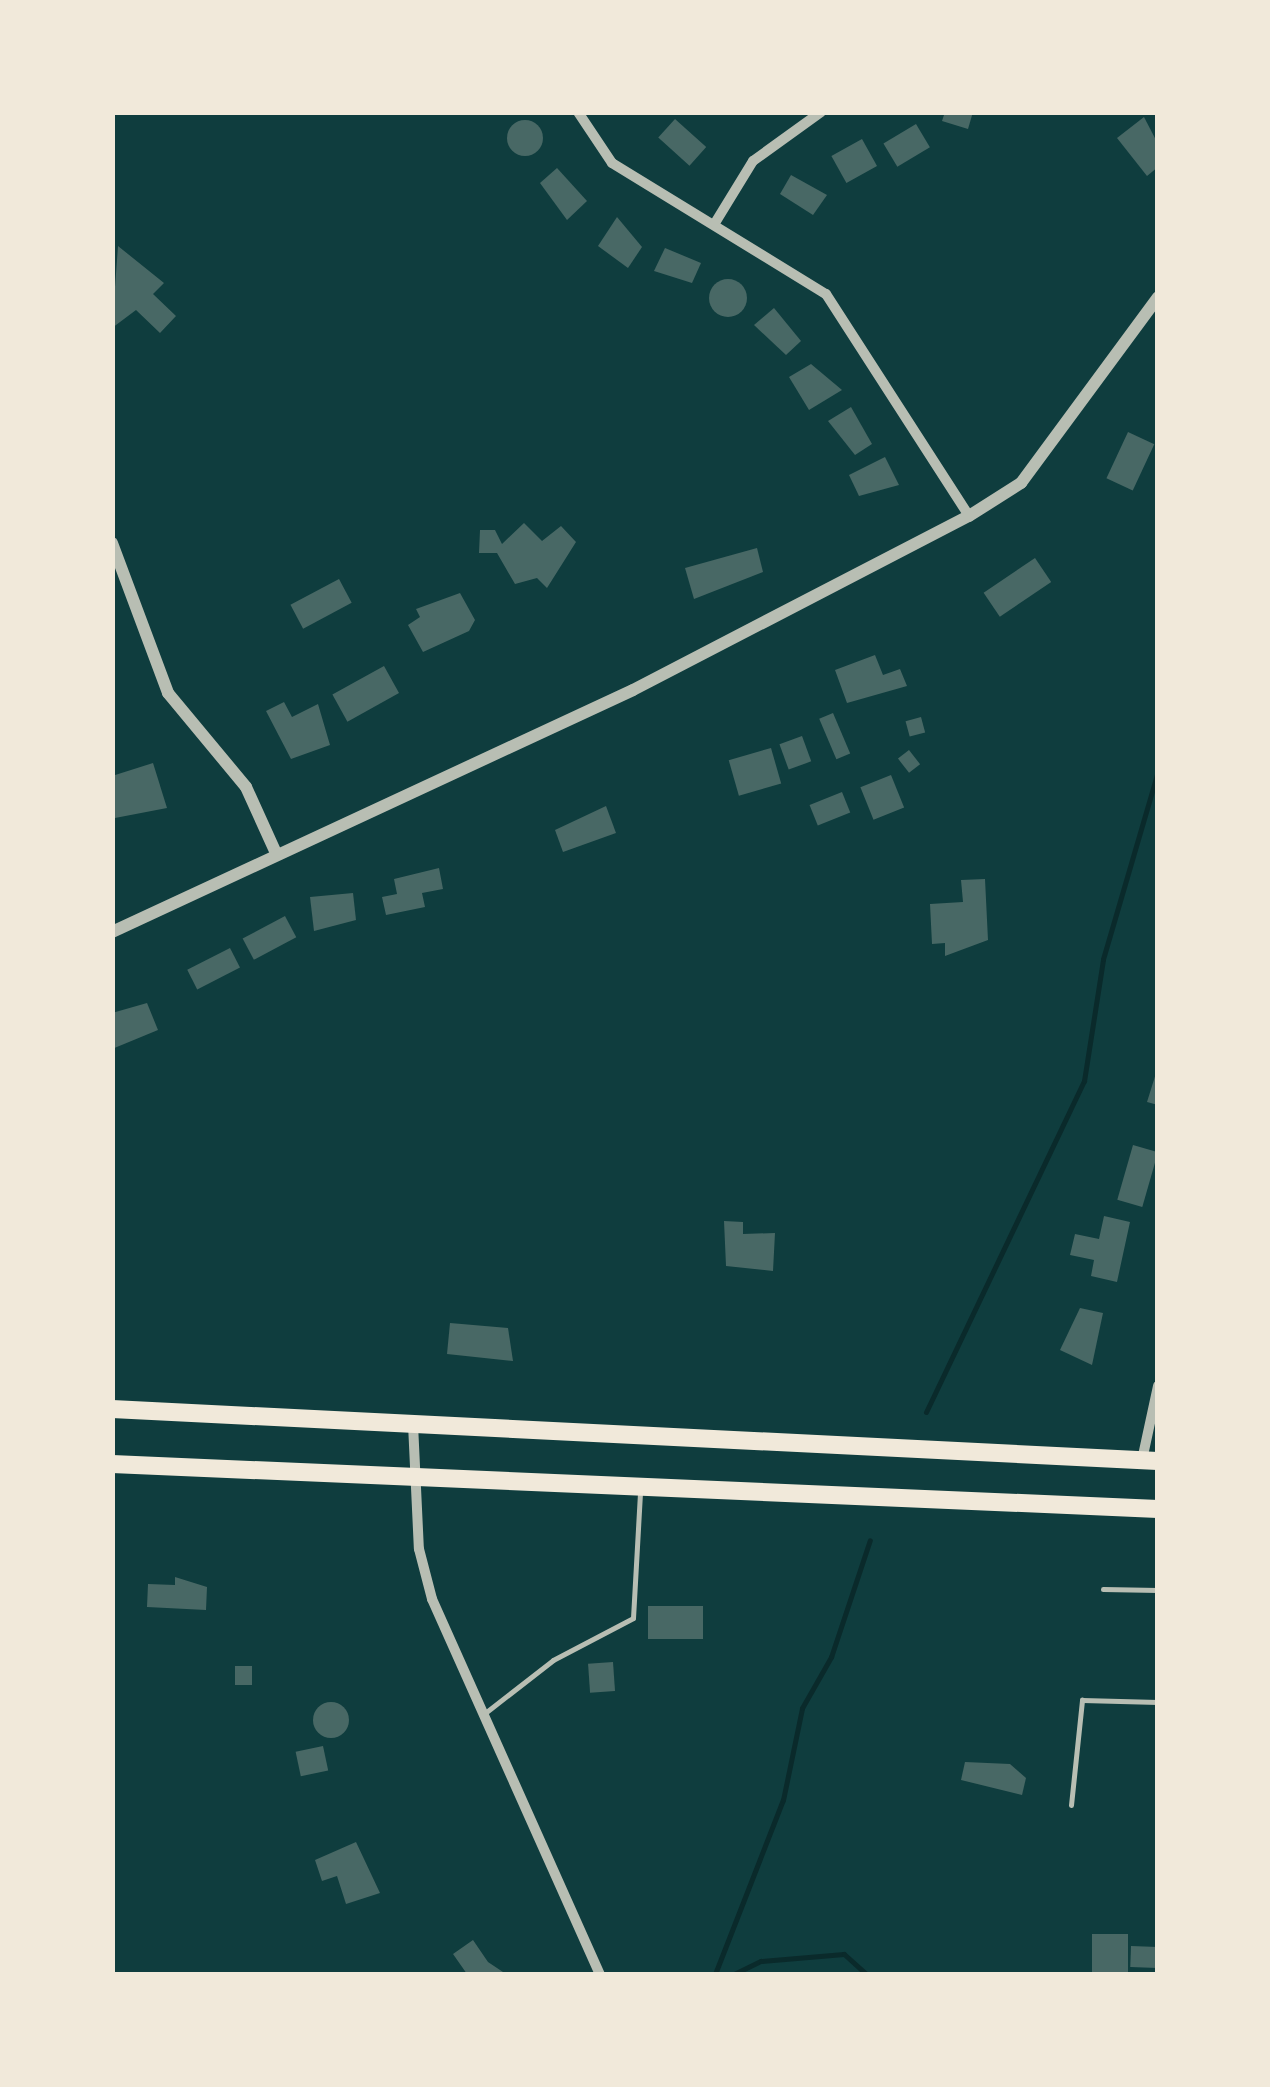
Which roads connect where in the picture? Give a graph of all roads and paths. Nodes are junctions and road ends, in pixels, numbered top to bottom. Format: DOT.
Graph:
graph roads {
  1 [pos="578,112"];
  2 [pos="821,112"];
  3 [pos="715,223"];
  4 [pos="1158,297"];
  5 [pos="969,516"];
  6 [pos="112,543"];
  7 [pos="276,851"];
  8 [pos="112,932"];
  9 [pos="1158,1386"];
  10 [pos="112,1408"];
  11 [pos="413,1420"];
  12 [pos="1150,1461"];
  13 [pos="112,1464"];
  14 [pos="413,1474"];
  15 [pos="640,1485"];
  16 [pos="1158,1508"];
  17 [pos="1103,1589"];
  18 [pos="1158,1590"];
  19 [pos="1158,1702"];
  20 [pos="481,1716"];
  21 [pos="1072,1805"];
  22 [pos="600,1974"];
  1 -- 3 [label="street"];
  2 -- 3 [label="street"];
  3 -- 5 [label="street"];
  4 -- 5 [label="street"];
  5 -- 7 [label="street"];
  6 -- 7 [label="street"];
  7 -- 8 [label="street"];
  9 -- 12 [label="street"];
  10 -- 11 [label="highway"];
  11 -- 12 [label="highway"];
  11 -- 14 [label="street"];
  13 -- 14 [label="highway"];
  14 -- 15 [label="highway"];
  14 -- 20 [label="street"];
  15 -- 16 [label="highway"];
  15 -- 20 [label="lane"];
  17 -- 18 [label="lane"];
  19 -- 21 [label="lane"];
  20 -- 22 [label="street"];
}
